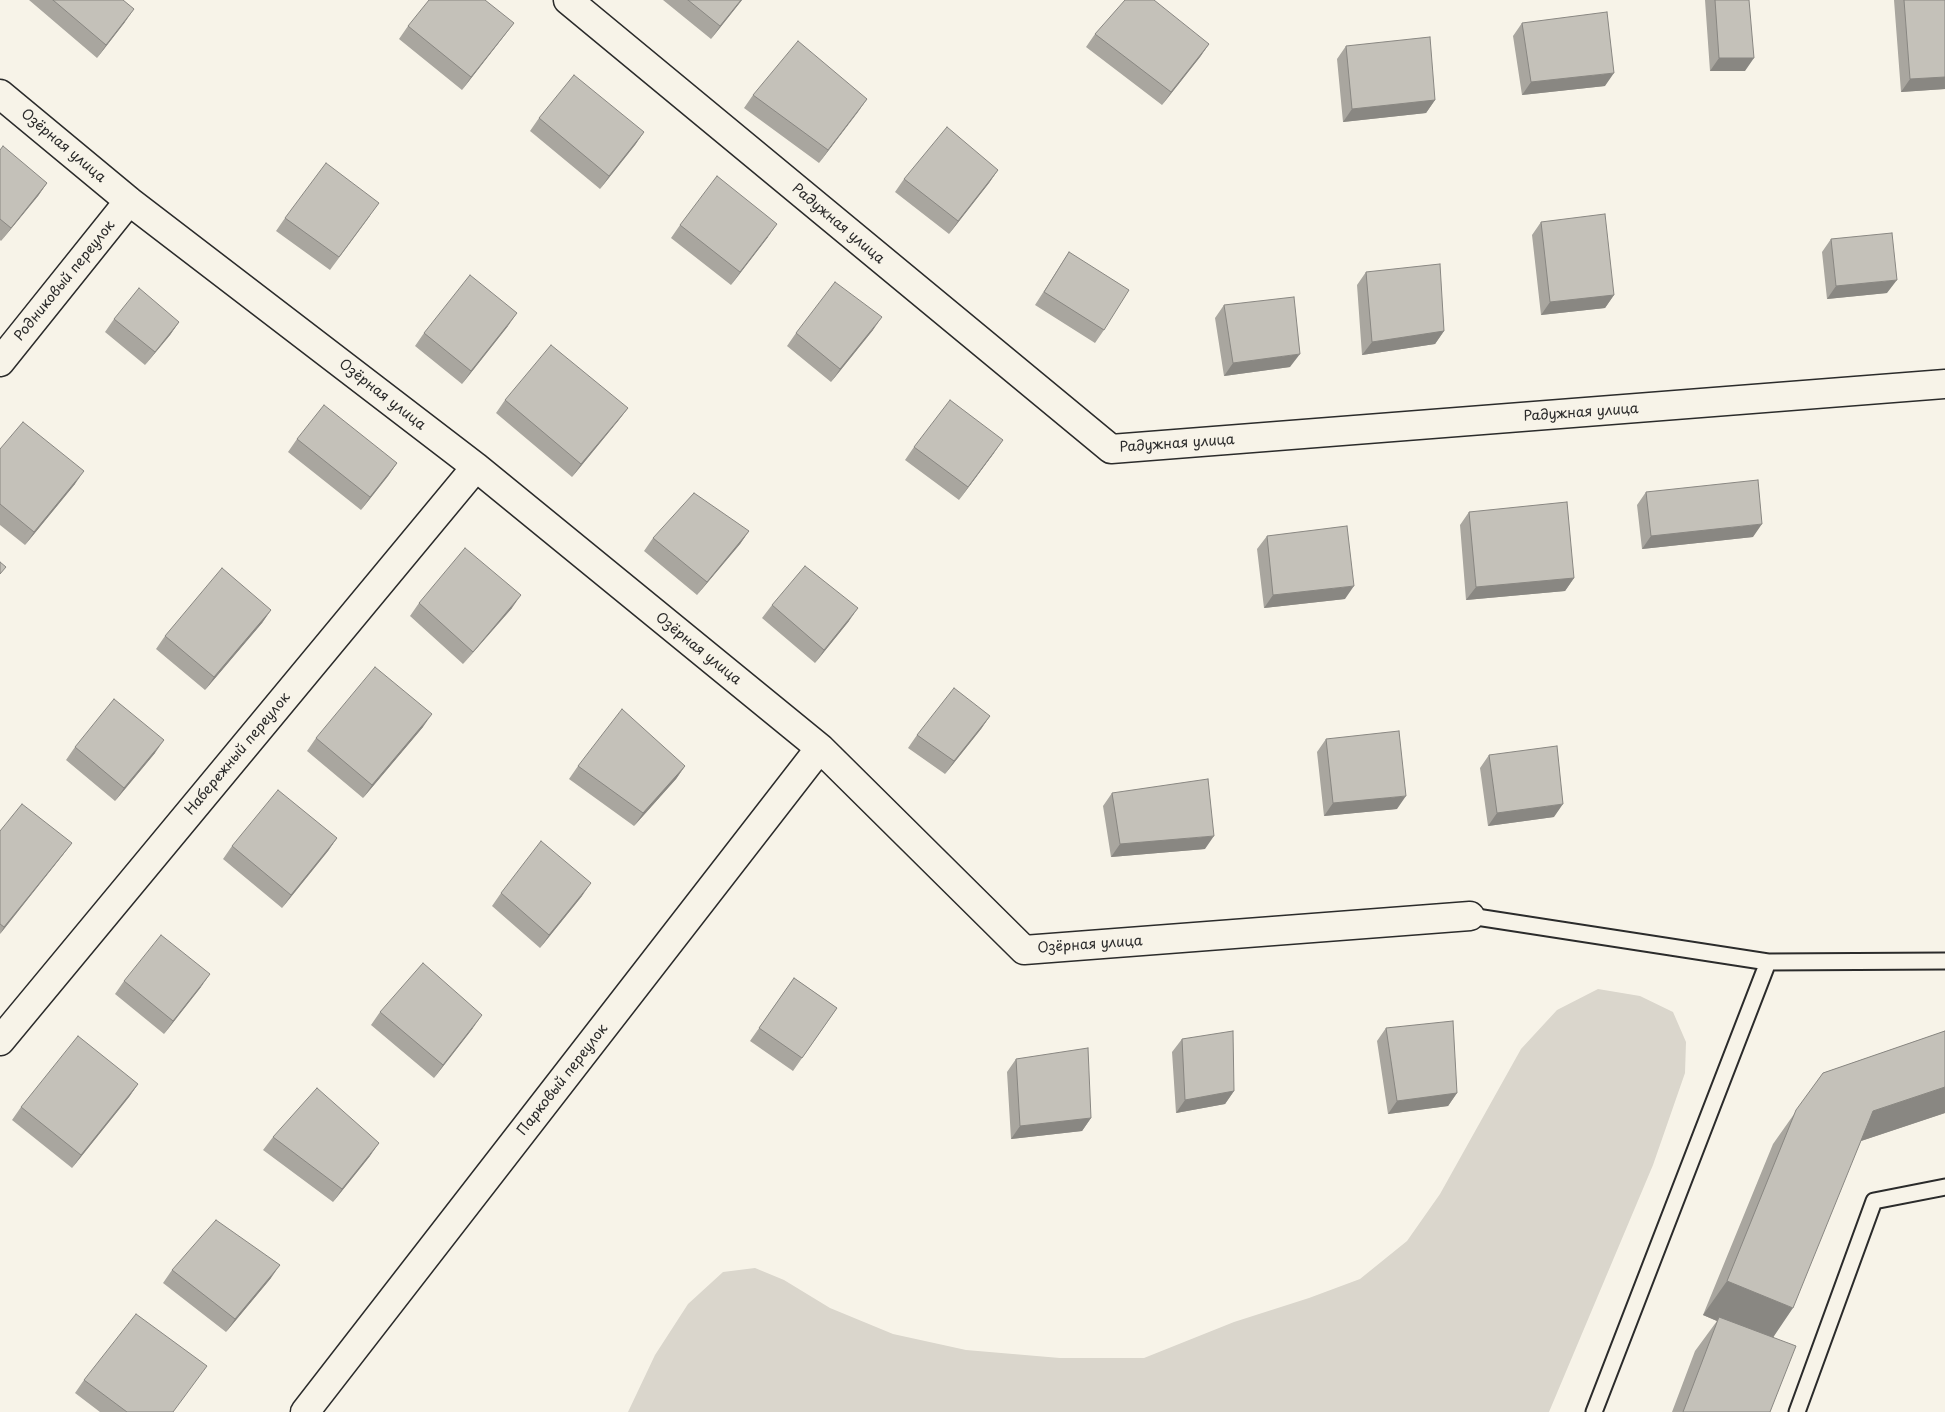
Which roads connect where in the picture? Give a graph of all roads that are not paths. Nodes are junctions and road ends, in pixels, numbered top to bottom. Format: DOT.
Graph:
graph roads {
  1 [pos="568,0"];
  2 [pos="0,94"];
  3 [pos="129,200"];
  4 [pos="0,362"];
  5 [pos="1945,384"];
  6 [pos="476,467"];
  7 [pos="820,748"];
  8 [pos="1470,916"];
  9 [pos="1945,961"];
  10 [pos="1768,962"];
  11 [pos="0,1040"];
  12 [pos="1945,1187"];
  13 [pos="305,1412"];
  14 [pos="1594,1412"];
  15 [pos="1797,1412"];
  1 -- 5 [label="street, Радужная улица"];
  2 -- 3 [label="street, Озёрная улица"];
  3 -- 4 [label="street, Родниковый переулок"];
  3 -- 6 [label="street, Озёрная улица"];
  6 -- 7 [label="street, Озёрная улица"];
  6 -- 11 [label="street, Набережный переулок"];
  7 -- 8 [label="street, Озёрная улица"];
  7 -- 13 [label="street, Парковый переулок"];
  8 -- 10 [label="lane"];
  9 -- 10 [label="lane"];
  10 -- 14 [label="lane"];
  12 -- 15 [label="lane"];
}
